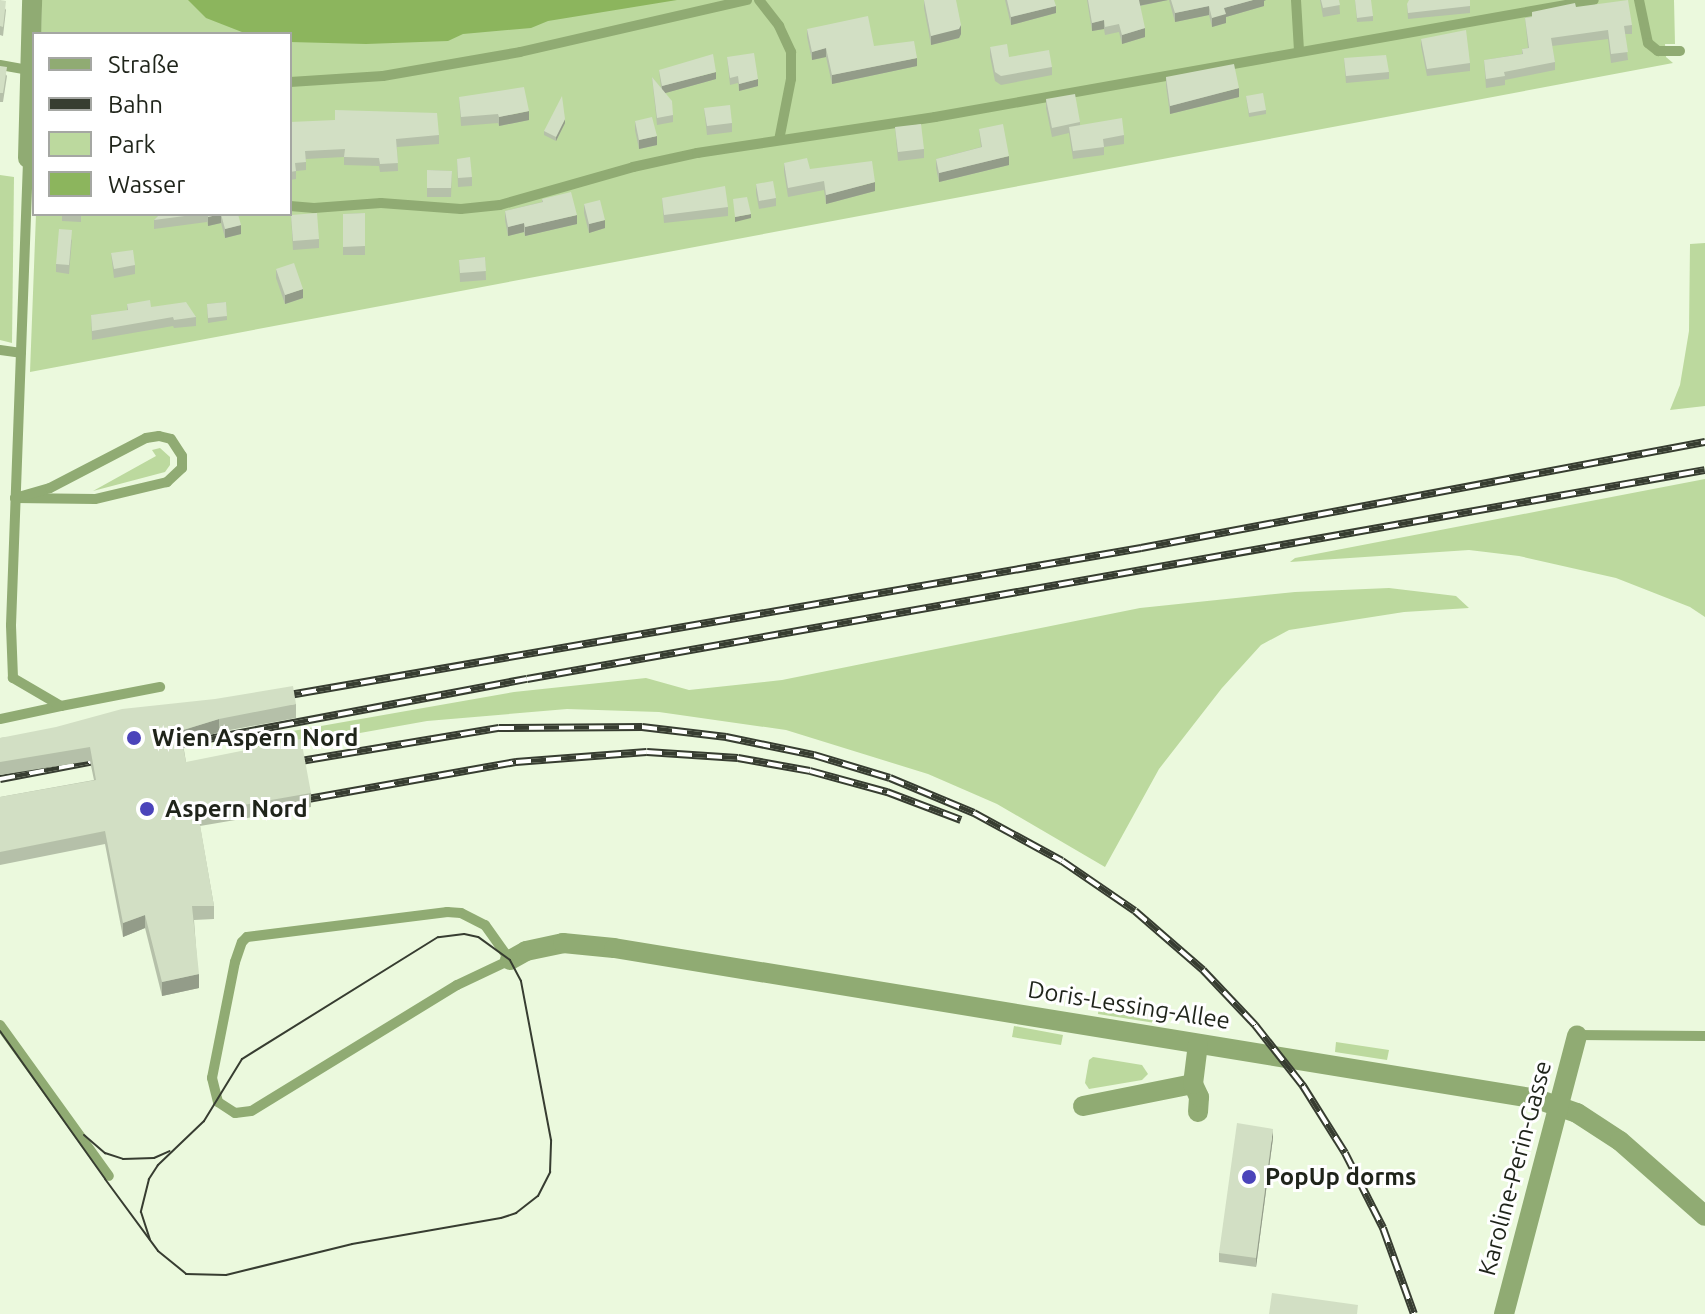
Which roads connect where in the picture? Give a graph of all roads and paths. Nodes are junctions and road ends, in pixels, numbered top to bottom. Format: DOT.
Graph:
graph roads {
  1 [pos="32,0"];
  2 [pos="747,0"];
  3 [pos="759,0"];
  4 [pos="1296,0"];
  5 [pos="1594,0"];
  6 [pos="1639,0"];
  7 [pos="1299,50"];
  8 [pos="1680,51"];
  9 [pos="0,65"];
  10 [pos="32,70"];
  11 [pos="292,82"];
  12 [pos="779,140"];
  13 [pos="28,158"];
  14 [pos="292,206"];
  15 [pos="0,350"];
  16 [pos="21,353"];
  17 [pos="15,498"];
  18 [pos="160,687"];
  19 [pos="61,706"];
  20 [pos="0,719"];
  21 [pos="510,960"];
  22 [pos="0,1025"];
  23 [pos="1577,1035"];
  24 [pos="1705,1036"];
  25 [pos="1198,1044"];
  26 [pos="1193,1084"];
  27 [pos="1558,1105"];
  28 [pos="1083,1106"];
  29 [pos="1198,1112"];
  30 [pos="109,1176"];
  31 [pos="1705,1216"];
  32 [pos="1504,1314"];
  1 -- 10 [label="street"];
  2 -- 11 [label="lane"];
  3 -- 12 [label="lane"];
  4 -- 7 [label="lane"];
  5 -- 7 [label="lane"];
  6 -- 8 [label="lane"];
  7 -- 12 [label="lane"];
  9 -- 10 [label="lane"];
  10 -- 13 [label="street"];
  12 -- 14 [label="lane"];
  13 -- 16 [label="lane"];
  15 -- 16 [label="lane"];
  16 -- 17 [label="lane"];
  17 -- 17 [label="lane"];
  17 -- 19 [label="lane"];
  18 -- 19 [label="lane"];
  19 -- 20 [label="lane"];
  21 -- 21 [label="lane"];
  21 -- 25 [label="street, Doris-Lessing-Allee"];
  22 -- 30 [label="lane"];
  23 -- 24 [label="lane"];
  23 -- 27 [label="street, Karoline-Perin-Gasse"];
  25 -- 26 [label="street"];
  25 -- 27 [label="street, Doris-Lessing-Allee"];
  26 -- 28 [label="street"];
  26 -- 29 [label="street"];
  27 -- 31 [label="street, Doris-Lessing-Allee"];
  27 -- 32 [label="street, Karoline-Perin-Gasse"];
}
